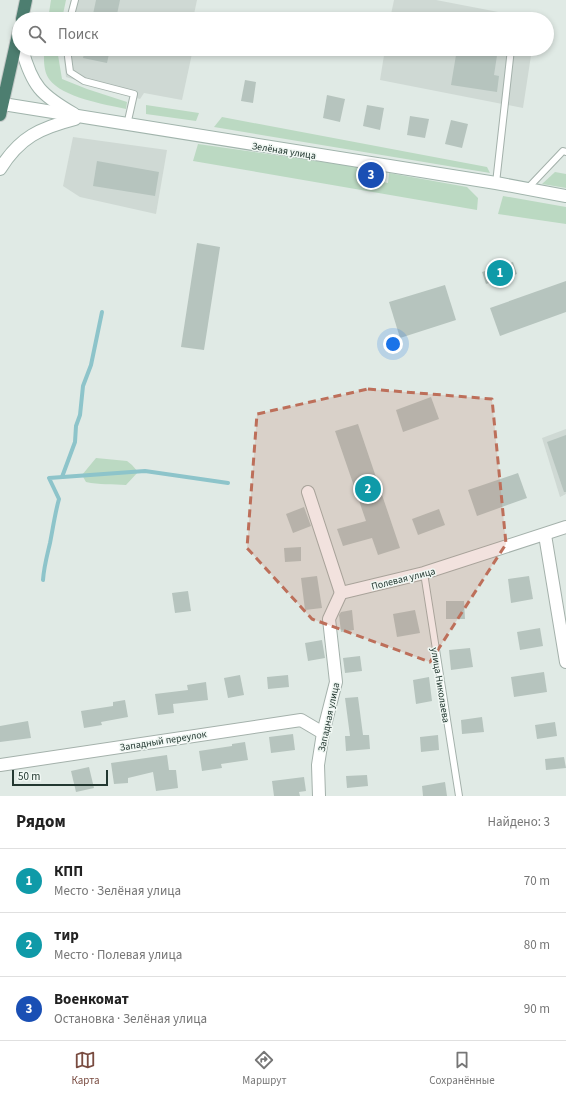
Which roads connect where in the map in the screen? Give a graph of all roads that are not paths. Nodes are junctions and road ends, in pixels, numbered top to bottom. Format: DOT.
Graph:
graph roads {
  1 [pos="26,0"];
  2 [pos="75,0"];
  3 [pos="23,12"];
  4 [pos="72,12"];
  5 [pos="14,56"];
  6 [pos="24,56"];
  7 [pos="68,56"];
  8 [pos="510,56"];
  9 [pos="9,75"];
  10 [pos="0,87"];
  11 [pos="1,110"];
  12 [pos="80,117"];
  13 [pos="127,125"];
  14 [pos="566,152"];
  15 [pos="0,169"];
  16 [pos="496,183"];
  17 [pos="527,189"];
  18 [pos="566,196"];
  19 [pos="308,492"];
  20 [pos="566,527"];
  21 [pos="545,535"];
  22 [pos="424,573"];
  23 [pos="341,593"];
  24 [pos="566,662"];
  25 [pos="323,733"];
  26 [pos="0,766"];
  27 [pos="320,796"];
  28 [pos="459,796"];
  1 -- 3 [label="highway"];
  2 -- 4 [label="lane"];
  5 -- 9 [label="highway"];
  6 -- 12 [label="street"];
  7 -- 13 [label="lane"];
  8 -- 16 [label="lane"];
  9 -- 10 [label="lane"];
  9 -- 11 [label="highway"];
  11 -- 12 [label="street, Зелёная улица"];
  12 -- 13 [label="street, Зелёная улица"];
  12 -- 15 [label="street"];
  13 -- 16 [label="street, Зелёная улица"];
  14 -- 17 [label="lane"];
  16 -- 17 [label="street, Зелёная улица"];
  17 -- 18 [label="street, Зелёная улица"];
  19 -- 23 [label="street"];
  20 -- 21 [label="street, Полевая улица"];
  21 -- 22 [label="street, Полевая улица"];
  21 -- 24 [label="street"];
  22 -- 23 [label="street, Полевая улица"];
  22 -- 28 [label="lane, улица Николаева"];
  23 -- 25 [label="street, Западная улица"];
  25 -- 26 [label="street, Западный переулок"];
  25 -- 27 [label="street, Западная улица"];
}
